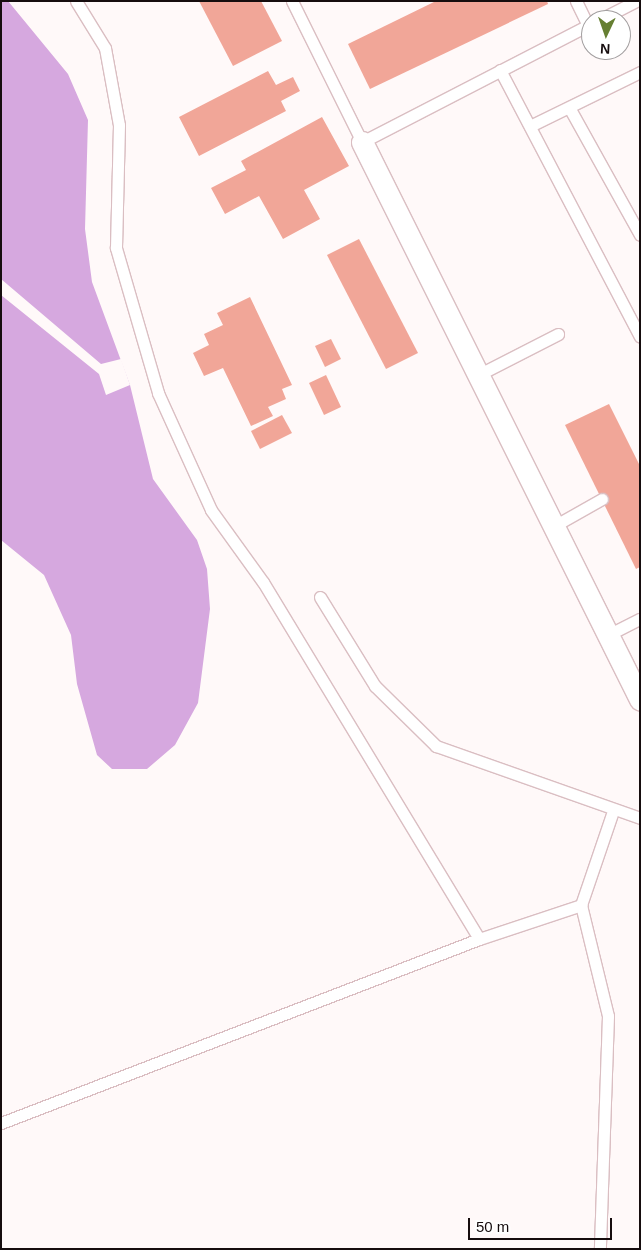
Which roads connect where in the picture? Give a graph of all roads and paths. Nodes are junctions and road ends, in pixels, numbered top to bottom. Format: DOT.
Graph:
graph roads {
  1 [pos="76,1"];
  2 [pos="292,1"];
  3 [pos="636,1"];
  4 [pos="618,10"];
  5 [pos="581,29"];
  6 [pos="500,70"];
  7 [pos="640,72"];
  8 [pos="570,109"];
  9 [pos="530,126"];
  10 [pos="362,142"];
  11 [pos="640,236"];
  12 [pos="558,334"];
  13 [pos="640,336"];
  14 [pos="478,375"];
  15 [pos="602,499"];
  16 [pos="554,526"];
  17 [pos="320,597"];
  18 [pos="640,619"];
  19 [pos="608,635"];
  20 [pos="640,699"];
  21 [pos="612,811"];
  22 [pos="640,818"];
  23 [pos="581,905"];
  24 [pos="479,939"];
  25 [pos="1,1123"];
  26 [pos="600,1249"];
  1 -- 24 [label="lane"];
  2 -- 10 [label="lane"];
  3 -- 4 [label="lane"];
  5 -- 6 [label="lane"];
  6 -- 9 [label="lane"];
  6 -- 10 [label="lane"];
  7 -- 8 [label="lane"];
  8 -- 9 [label="lane"];
  8 -- 11 [label="lane"];
  9 -- 13 [label="lane"];
  10 -- 14 [label="street"];
  12 -- 14 [label="lane"];
  14 -- 16 [label="street"];
  15 -- 16 [label="lane"];
  16 -- 19 [label="street"];
  17 -- 21 [label="lane"];
  18 -- 19 [label="lane"];
  19 -- 20 [label="street"];
  21 -- 22 [label="lane"];
  21 -- 23 [label="lane"];
  23 -- 24 [label="lane"];
  23 -- 26 [label="lane"];
  24 -- 25 [label="lane"];
}
